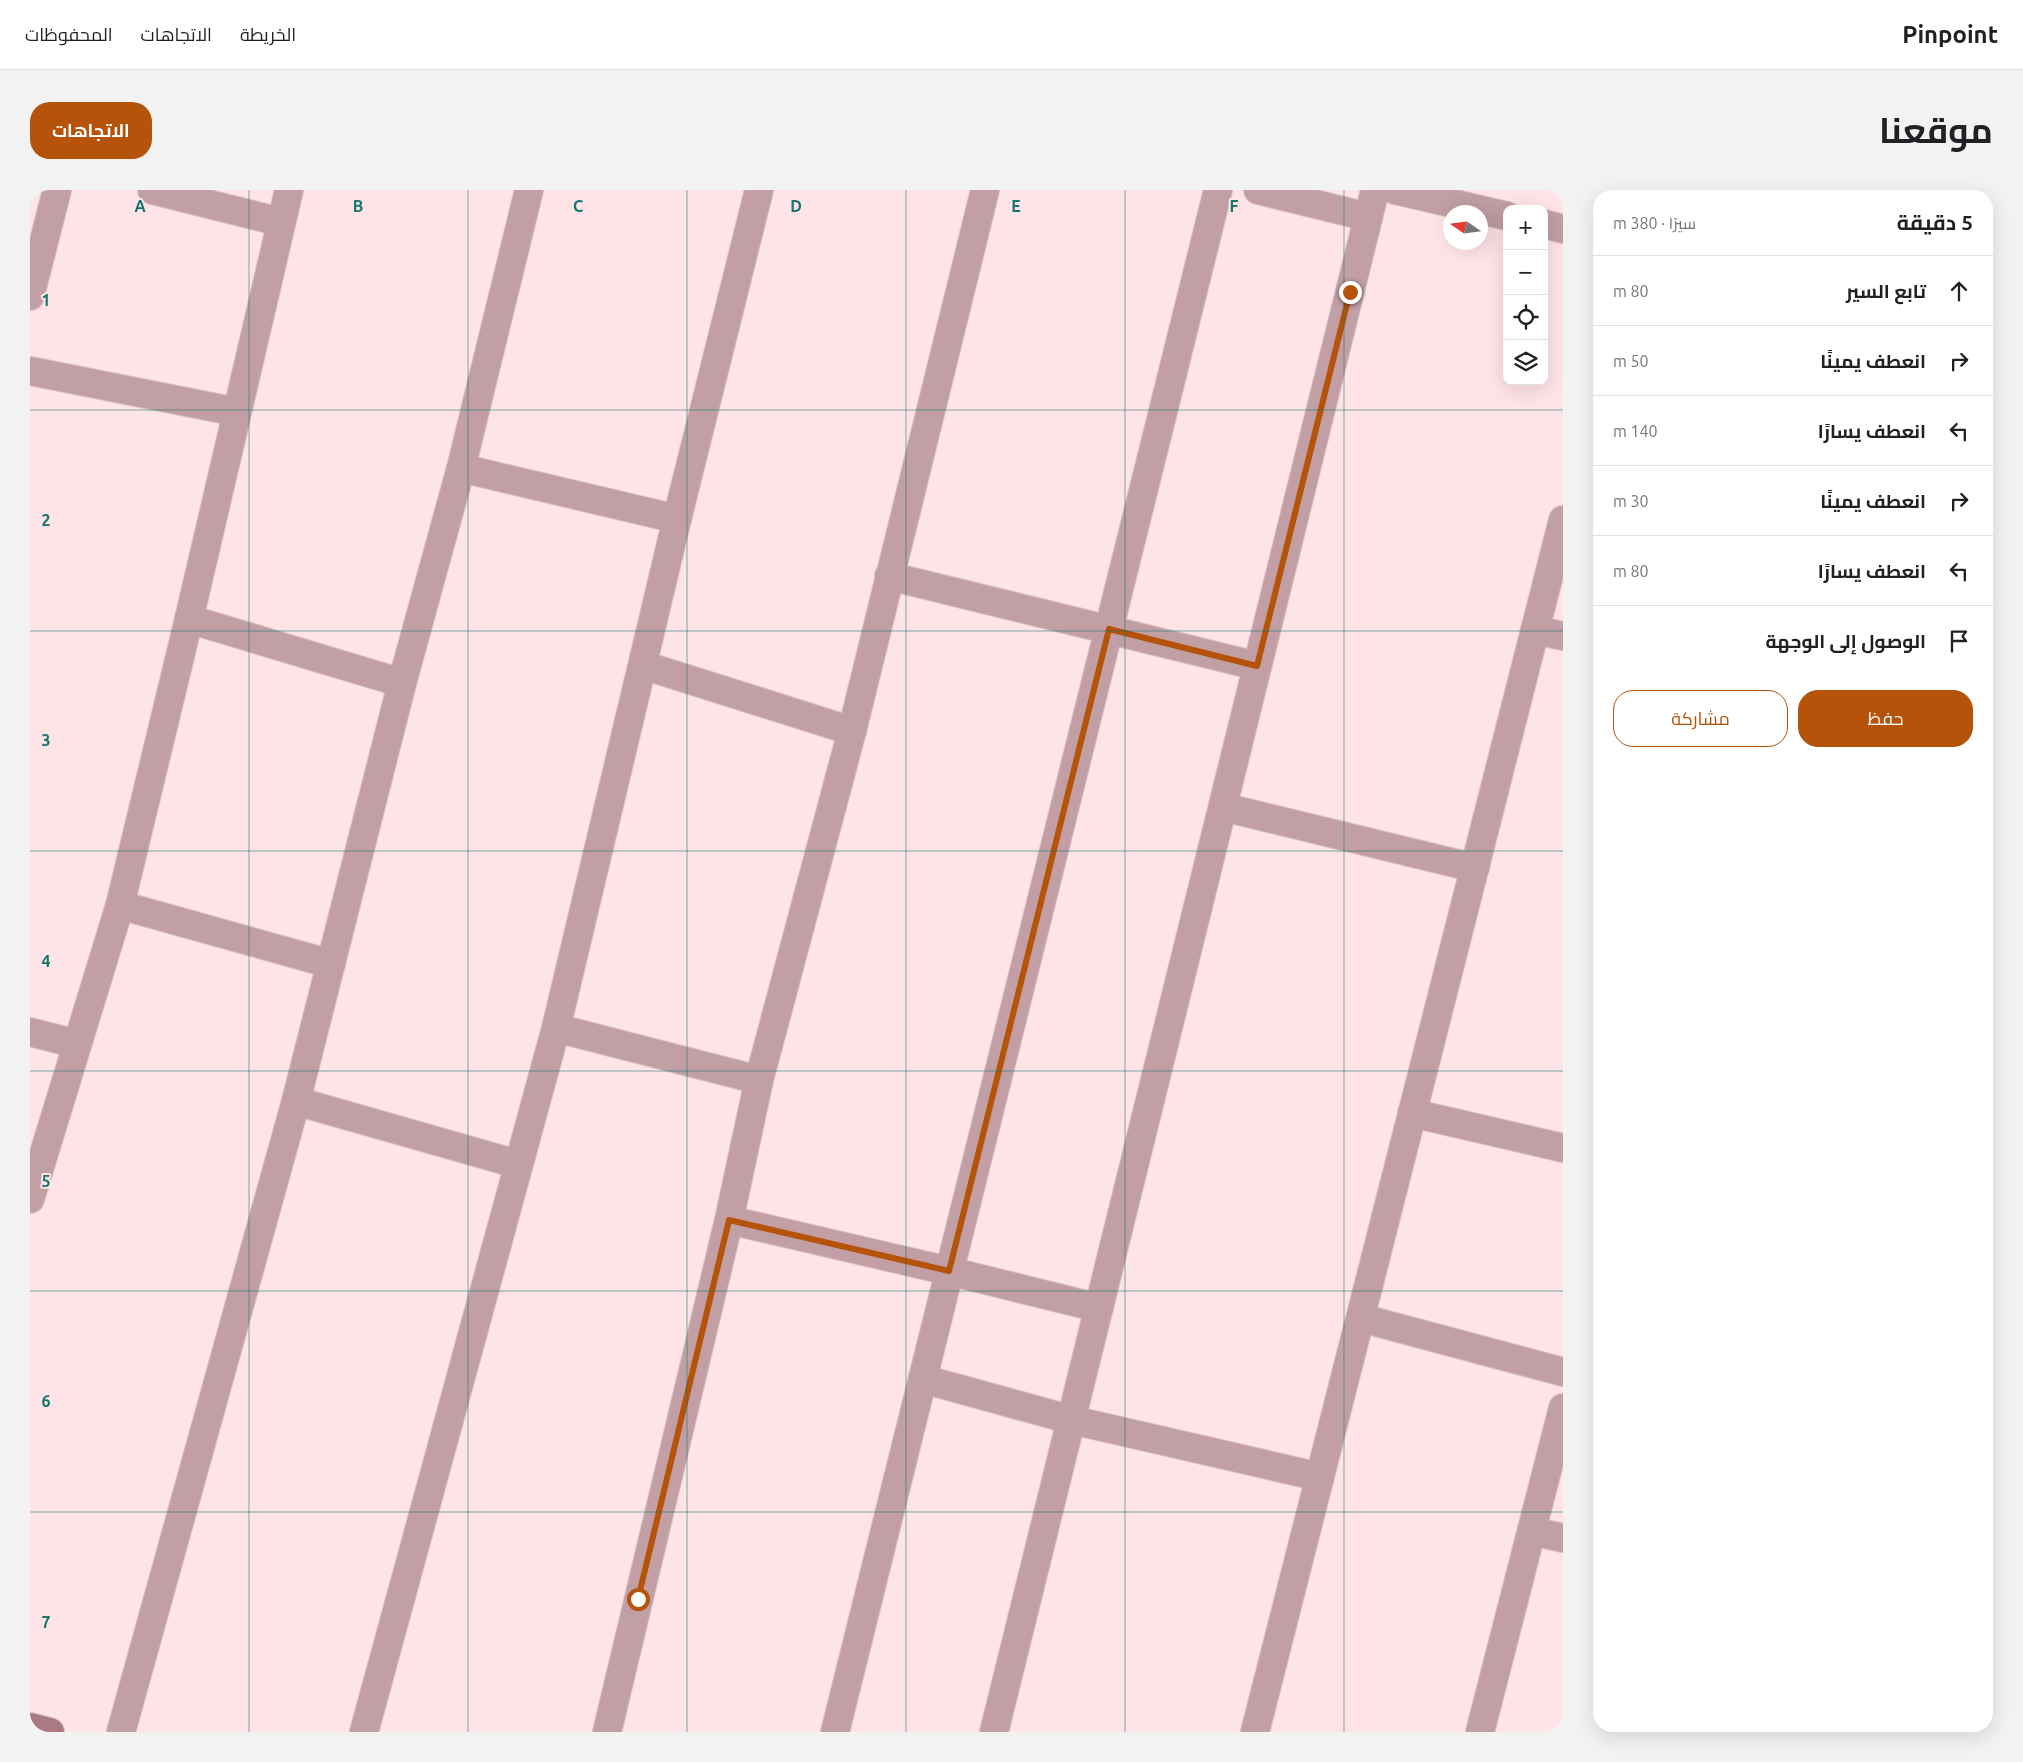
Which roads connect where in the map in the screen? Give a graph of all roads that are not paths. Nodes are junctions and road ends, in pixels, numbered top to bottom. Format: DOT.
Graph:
graph roads {
  1 [pos="57,190"];
  2 [pos="152,190"];
  3 [pos="289,190"];
  4 [pos="529,190"];
  5 [pos="759,190"];
  6 [pos="985,190"];
  7 [pos="1218,190"];
  8 [pos="1258,190"];
  9 [pos="1375,190"];
  10 [pos="1395,190"];
  11 [pos="1503,215"];
  12 [pos="1368,217"];
  13 [pos="281,222"];
  14 [pos="1548,225"];
  15 [pos="1563,229"];
  16 [pos="30,296"];
  17 [pos="30,371"];
  18 [pos="237,412"];
  19 [pos="461,468"];
  20 [pos="677,519"];
  21 [pos="1563,520"];
  22 [pos="889,576"];
  23 [pos="189,619"];
  24 [pos="1109,629"];
  25 [pos="1535,630"];
  26 [pos="1563,636"];
  27 [pos="643,665"];
  28 [pos="1257,666"];
  29 [pos="402,683"];
  30 [pos="852,731"];
  31 [pos="1222,807"];
  32 [pos="1475,868"];
  33 [pos="120,905"];
  34 [pos="331,964"];
  35 [pos="556,1028"];
  36 [pos="30,1032"];
  37 [pos="77,1044"];
  38 [pos="759,1080"];
  39 [pos="296,1101"];
  40 [pos="1412,1113"];
  41 [pos="1563,1148"];
  42 [pos="517,1164"];
  43 [pos="30,1199"];
  44 [pos="729,1220"];
  45 [pos="949,1271"];
  46 [pos="1099,1308"];
  47 [pos="1360,1318"];
  48 [pos="1563,1372"];
  49 [pos="923,1379"];
  50 [pos="1563,1408"];
  51 [pos="1072,1420"];
  52 [pos="1320,1477"];
  53 [pos="1532,1531"];
  54 [pos="1563,1538"];
  55 [pos="30,1727"];
  56 [pos="50,1732"];
  57 [pos="121,1732"];
  58 [pos="364,1732"];
  59 [pos="607,1732"];
  60 [pos="835,1732"];
  61 [pos="994,1732"];
  62 [pos="1255,1732"];
  63 [pos="1480,1732"];
  1 -- 16 [label="street"];
  2 -- 13 [label="street"];
  3 -- 13 [label="street"];
  4 -- 19 [label="street"];
  5 -- 20 [label="street"];
  6 -- 22 [label="street"];
  7 -- 24 [label="street"];
  8 -- 12 [label="street"];
  9 -- 12 [label="street"];
  10 -- 11 [label="street"];
  12 -- 28 [label="street"];
  13 -- 18 [label="street"];
  14 -- 15 [label="street"];
  17 -- 18 [label="street"];
  18 -- 23 [label="street"];
  19 -- 20 [label="street"];
  19 -- 29 [label="street"];
  20 -- 27 [label="street"];
  21 -- 25 [label="street"];
  22 -- 24 [label="street"];
  22 -- 30 [label="street"];
  23 -- 29 [label="street"];
  23 -- 33 [label="street"];
  24 -- 28 [label="street"];
  24 -- 45 [label="street"];
  25 -- 26 [label="street"];
  25 -- 32 [label="street"];
  27 -- 30 [label="street"];
  27 -- 35 [label="street"];
  28 -- 31 [label="street"];
  29 -- 34 [label="street"];
  30 -- 38 [label="street"];
  31 -- 32 [label="street"];
  31 -- 46 [label="street"];
  32 -- 40 [label="street"];
  33 -- 34 [label="street"];
  33 -- 37 [label="street"];
  34 -- 39 [label="street"];
  35 -- 38 [label="street"];
  35 -- 42 [label="street"];
  36 -- 37 [label="street"];
  37 -- 43 [label="street"];
  38 -- 44 [label="street"];
  39 -- 42 [label="street"];
  39 -- 57 [label="street"];
  40 -- 41 [label="street"];
  40 -- 47 [label="street"];
  42 -- 58 [label="street"];
  44 -- 45 [label="street"];
  44 -- 59 [label="street"];
  45 -- 46 [label="street"];
  45 -- 49 [label="street"];
  46 -- 51 [label="street"];
  47 -- 48 [label="street"];
  47 -- 52 [label="street"];
  49 -- 51 [label="street"];
  49 -- 60 [label="street"];
  50 -- 53 [label="street"];
  51 -- 52 [label="street"];
  51 -- 61 [label="street"];
  52 -- 62 [label="street"];
  53 -- 54 [label="street"];
  53 -- 63 [label="street"];
  55 -- 56 [label="street"];
}
